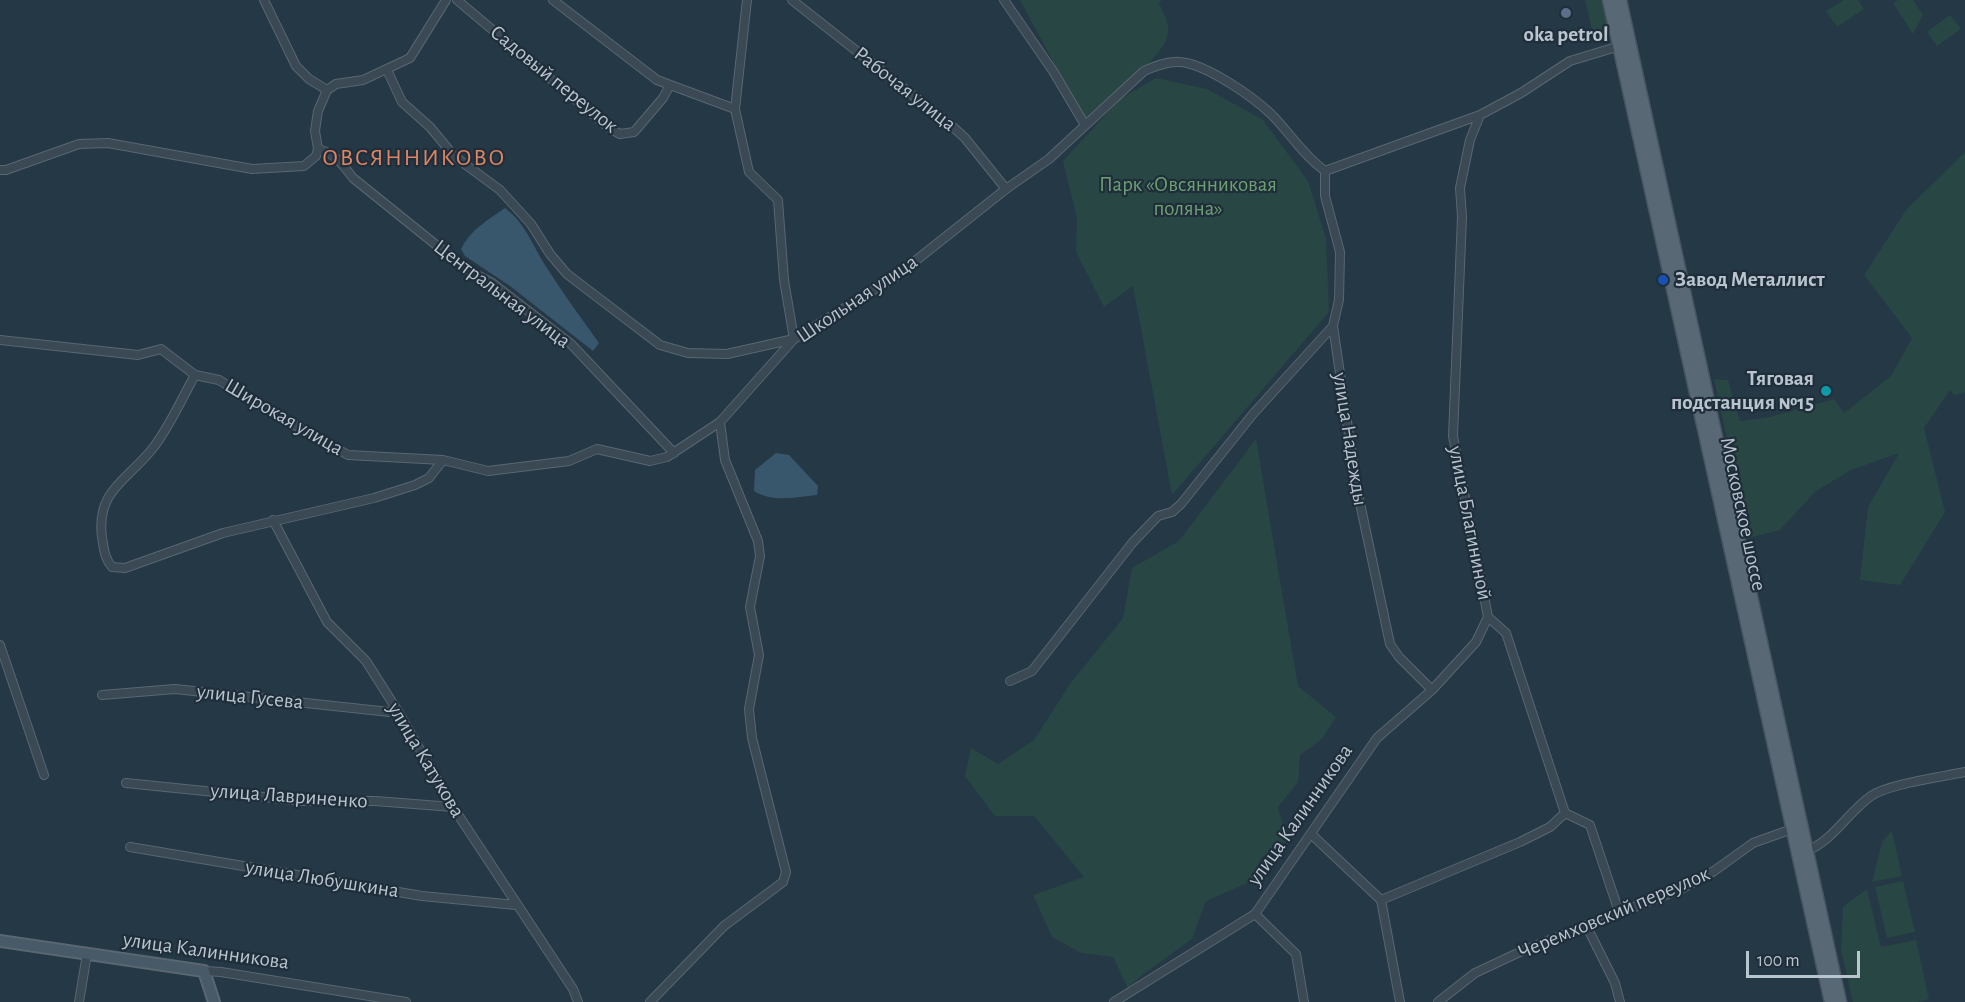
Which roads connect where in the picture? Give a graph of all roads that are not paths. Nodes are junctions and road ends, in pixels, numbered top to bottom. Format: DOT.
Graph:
graph roads {
  1 [pos="264,0"];
  2 [pos="446,0"];
  3 [pos="457,0"];
  4 [pos="553,0"];
  5 [pos="747,0"];
  6 [pos="792,0"];
  7 [pos="1004,0"];
  8 [pos="1609,0"];
  9 [pos="1620,0"];
  10 [pos="1624,45"];
  11 [pos="387,70"];
  12 [pos="670,85"];
  13 [pos="327,90"];
  14 [pos="735,109"];
  15 [pos="1480,115"];
  16 [pos="1085,125"];
  17 [pos="318,149"];
  18 [pos="0,170"];
  19 [pos="1325,171"];
  20 [pos="1006,189"];
  21 [pos="1333,326"];
  22 [pos="794,339"];
  23 [pos="0,340"];
  24 [pos="195,375"];
  25 [pos="720,422"];
  26 [pos="674,453"];
  27 [pos="443,460"];
  28 [pos="273,520"];
  29 [pos="1488,617"];
  30 [pos="0,645"];
  31 [pos="1010,681"];
  32 [pos="1432,690"];
  33 [pos="102,695"];
  34 [pos="399,713"];
  35 [pos="1965,772"];
  36 [pos="45,774"];
  37 [pos="126,783"];
  38 [pos="453,807"];
  39 [pos="1565,813"];
  40 [pos="1792,829"];
  41 [pos="1311,834"];
  42 [pos="130,847"];
  43 [pos="1802,853"];
  44 [pos="1382,900"];
  45 [pos="516,905"];
  46 [pos="1619,912"];
  47 [pos="1256,914"];
  48 [pos="1586,925"];
  49 [pos="0,941"];
  50 [pos="87,954"];
  51 [pos="204,971"];
  52 [pos="79,1002"];
  53 [pos="214,1002"];
  54 [pos="401,1002"];
  55 [pos="578,1002"];
  56 [pos="651,1002"];
  57 [pos="1114,1002"];
  58 [pos="1304,1002"];
  59 [pos="1400,1002"];
  60 [pos="1438,1002"];
  61 [pos="1620,1002"];
  62 [pos="1831,1002"];
  63 [pos="1840,1002"];
  1 -- 13 [label="street"];
  2 -- 11 [label="street"];
  3 -- 12 [label="street, Садовый переулок"];
  4 -- 12 [label="street"];
  5 -- 14 [label="street"];
  6 -- 20 [label="street, Рабочая улица"];
  7 -- 16 [label="street"];
  8 -- 10 [label="main road, Московское шоссе"];
  9 -- 10 [label="main road, Московское шоссе"];
  10 -- 15 [label="street"];
  10 -- 40 [label="main road, Московское шоссе"];
  10 -- 43 [label="main road, Московское шоссе"];
  11 -- 13 [label="street"];
  11 -- 22 [label="street"];
  12 -- 14 [label="street"];
  13 -- 17 [label="street"];
  14 -- 22 [label="street"];
  15 -- 19 [label="street"];
  15 -- 29 [label="street, улица Благининой"];
  16 -- 19 [label="street, Школьная улица"];
  16 -- 20 [label="street, Школьная улица"];
  17 -- 18 [label="street"];
  17 -- 26 [label="street, Центральная улица"];
  19 -- 21 [label="street, улица Надежды"];
  20 -- 22 [label="street, Школьная улица"];
  21 -- 31 [label="street"];
  21 -- 32 [label="street, улица Надежды"];
  22 -- 25 [label="street, Школьная улица"];
  23 -- 24 [label="street"];
  24 -- 27 [label="street, Широкая улица"];
  24 -- 28 [label="street"];
  25 -- 26 [label="street, Школьная улица"];
  25 -- 56 [label="street"];
  26 -- 27 [label="street, Широкая улица"];
  27 -- 28 [label="street"];
  28 -- 34 [label="street, улица Катукова"];
  29 -- 32 [label="street, улица Калинникова"];
  29 -- 39 [label="street, улица Благининой"];
  30 -- 36 [label="street"];
  32 -- 41 [label="street, улица Калинникова"];
  33 -- 34 [label="street, улица Гусева"];
  34 -- 38 [label="street, улица Катукова"];
  35 -- 43 [label="street"];
  37 -- 38 [label="street, улица Лавриненко"];
  38 -- 45 [label="street, улица Катукова"];
  39 -- 44 [label="street"];
  39 -- 46 [label="street"];
  40 -- 43 [label="main road, Московское шоссе"];
  40 -- 46 [label="street, Черемховский переулок"];
  41 -- 44 [label="street"];
  41 -- 47 [label="street, улица Калинникова"];
  42 -- 45 [label="street, улица Любушкина"];
  43 -- 62 [label="main road, Московское шоссе"];
  43 -- 63 [label="main road, Московское шоссе"];
  44 -- 59 [label="street"];
  45 -- 55 [label="street, улица Катукова"];
  46 -- 48 [label="street, Черемховский переулок"];
  47 -- 57 [label="street, улица Калинникова"];
  47 -- 58 [label="street"];
  48 -- 60 [label="street, Черемховский переулок"];
  48 -- 61 [label="street"];
  49 -- 50 [label="main road, улица Калинникова"];
  50 -- 51 [label="main road, улица Калинникова"];
  50 -- 52 [label="street"];
  51 -- 53 [label="main road"];
  51 -- 54 [label="street, улица Калинникова"];
}
